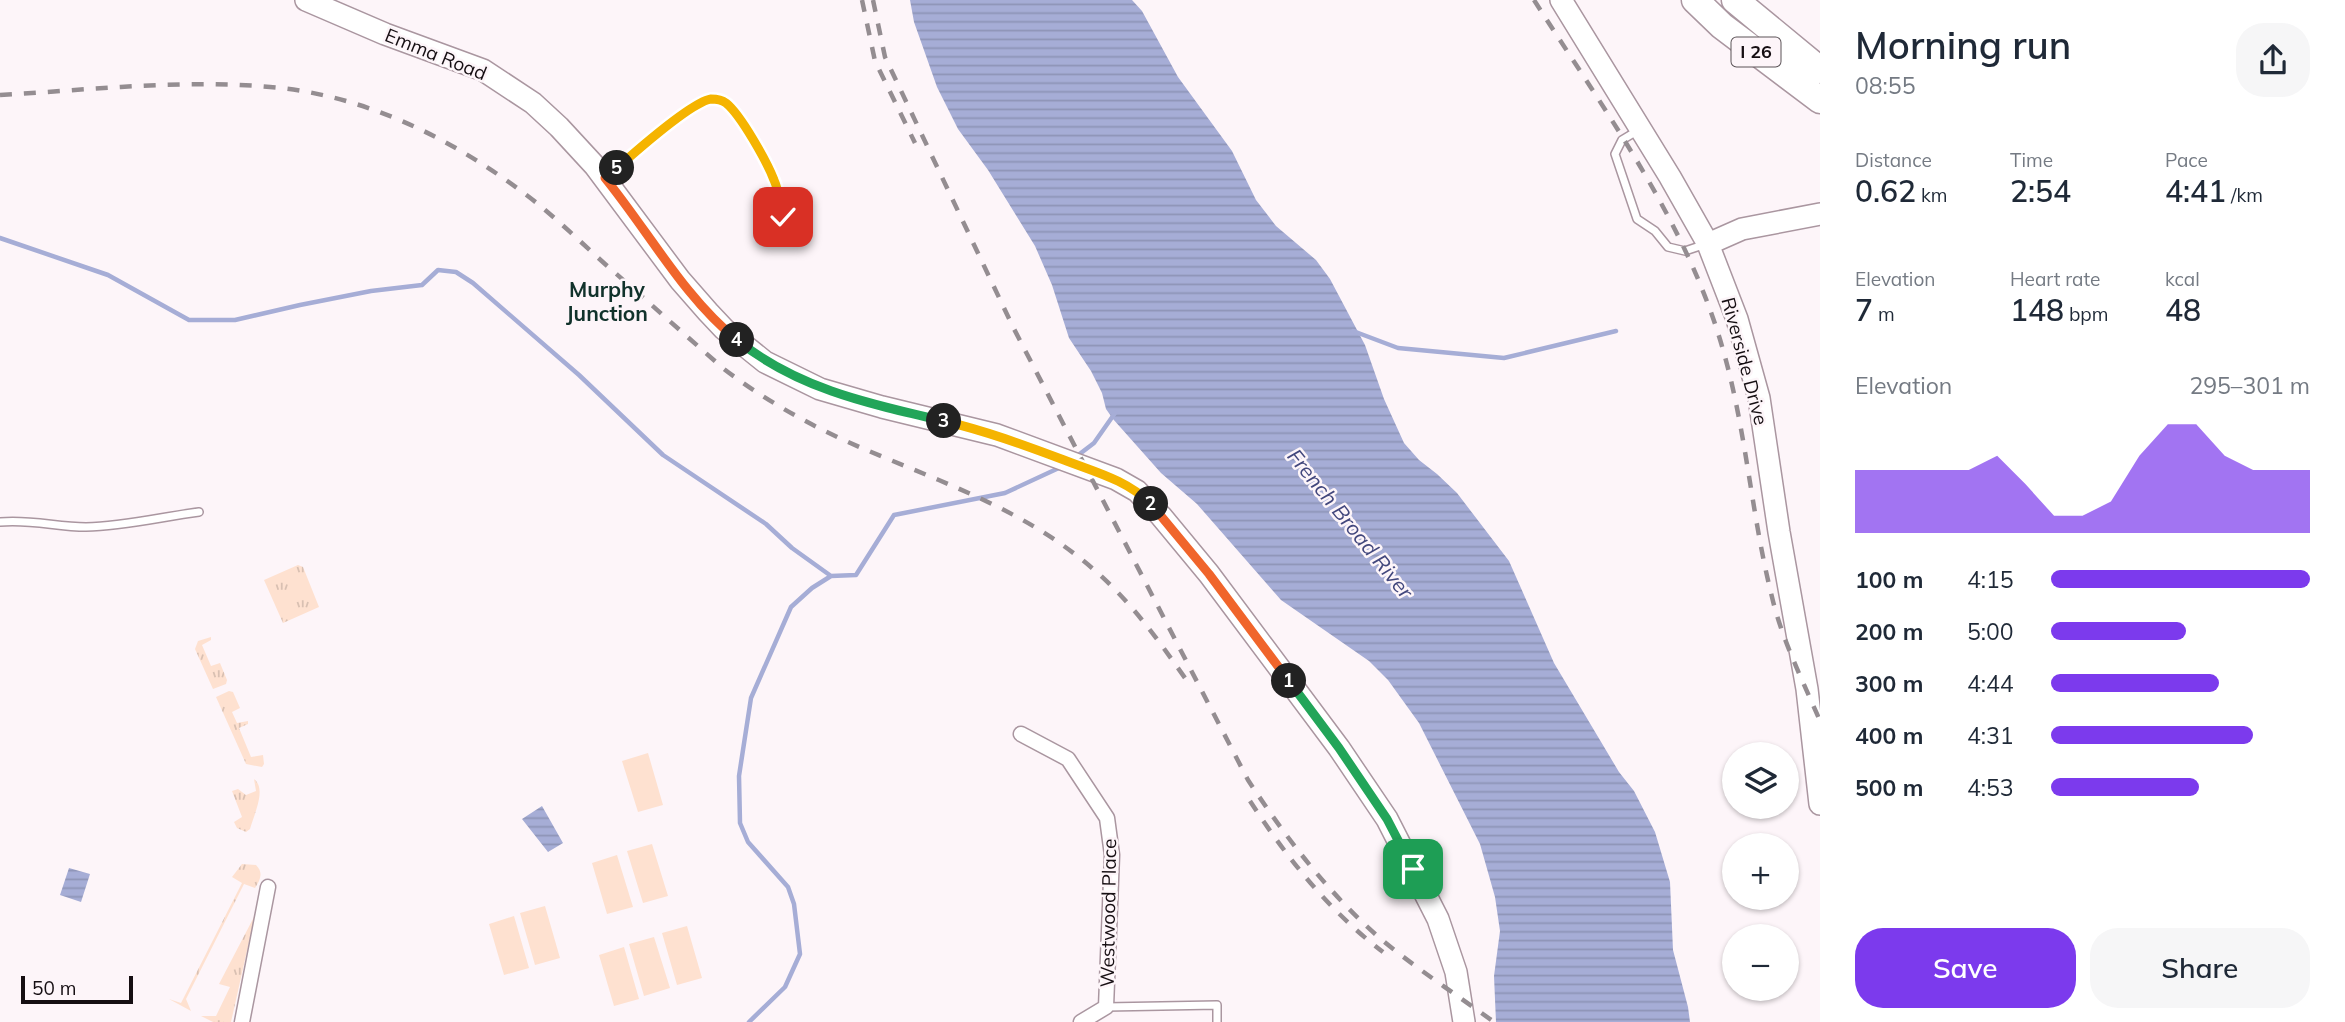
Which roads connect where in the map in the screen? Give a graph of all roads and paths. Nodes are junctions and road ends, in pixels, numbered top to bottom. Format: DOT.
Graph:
graph roads {
  1 [pos="306,0"];
  2 [pos="1561,0"];
  3 [pos="1695,0"];
  4 [pos="1735,0"];
  5 [pos="1820,70"];
  6 [pos="1820,100"];
  7 [pos="1640,129"];
  8 [pos="605,178"];
  9 [pos="1820,214"];
  10 [pos="783,217"];
  11 [pos="1707,244"];
  12 [pos="199,512"];
  13 [pos="0,522"];
  14 [pos="1021,734"];
  15 [pos="1820,804"];
  16 [pos="268,887"];
  17 [pos="1106,1007"];
  18 [pos="242,1022"];
  19 [pos="1081,1022"];
  20 [pos="1217,1022"];
  21 [pos="1464,1022"];
  1 -- 8 [label="street, Emma Road"];
  2 -- 7 [label="street, Riverside Drive"];
  3 -- 6 [label="highway, I 26"];
  4 -- 5 [label="highway, I 26"];
  7 -- 11 [label="street, Riverside Drive"];
  7 -- 11 [label="lane"];
  8 -- 10 [label="lane"];
  8 -- 21 [label="street, Emma Road"];
  9 -- 11 [label="street"];
  11 -- 15 [label="street, Riverside Drive"];
  12 -- 13 [label="lane"];
  14 -- 17 [label="street, Westwood Place"];
  16 -- 18 [label="street"];
  17 -- 19 [label="street"];
  17 -- 20 [label="lane"];
}
